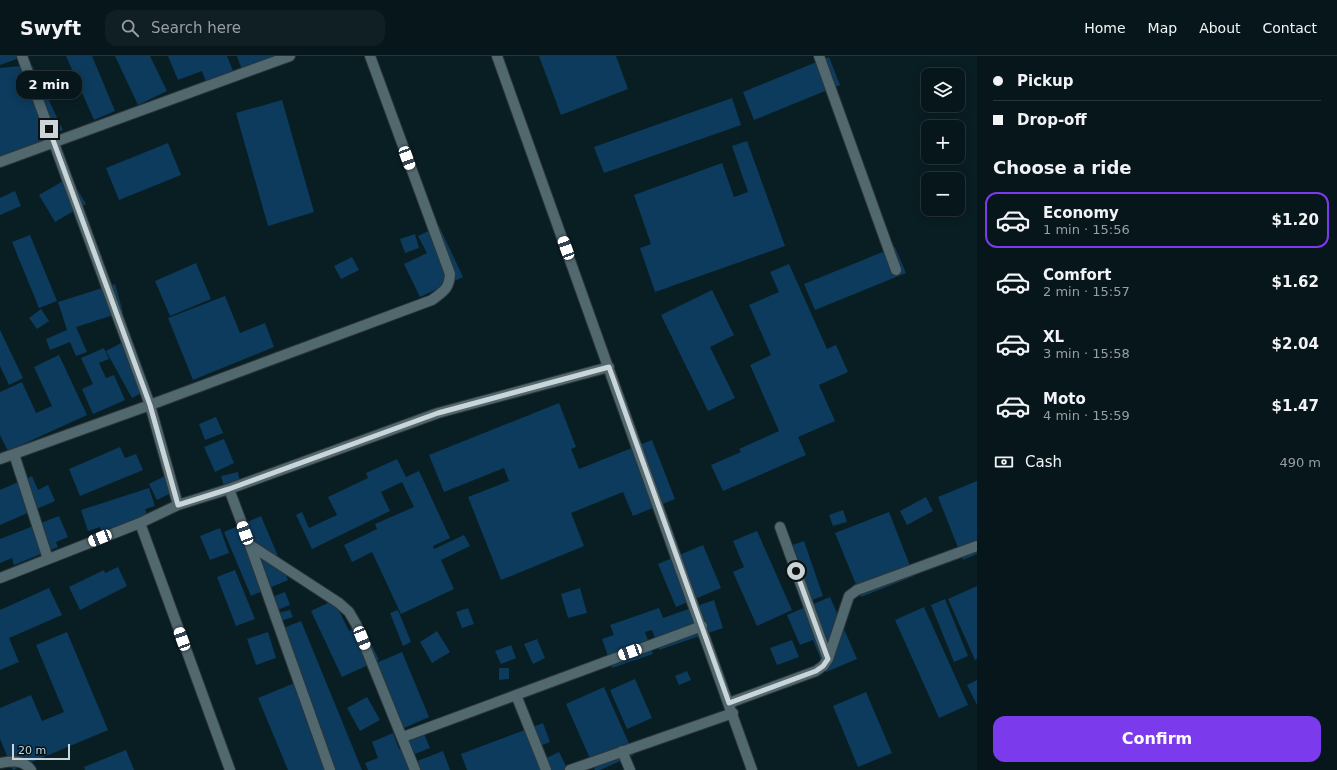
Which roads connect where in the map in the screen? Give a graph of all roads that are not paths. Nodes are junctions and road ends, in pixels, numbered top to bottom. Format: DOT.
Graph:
graph roads {
  1 [pos="22,56"];
  2 [pos="290,56"];
  3 [pos="370,56"];
  4 [pos="497,56"];
  5 [pos="819,56"];
  6 [pos="54,144"];
  7 [pos="0,162"];
  8 [pos="896,270"];
  9 [pos="609,367"];
  10 [pos="150,405"];
  11 [pos="14,454"];
  12 [pos="0,459"];
  13 [pos="229,489"];
  14 [pos="178,505"];
  15 [pos="140,523"];
  16 [pos="780,527"];
  17 [pos="250,545"];
  18 [pos="977,546"];
  19 [pos="48,559"];
  20 [pos="0,578"];
  21 [pos="702,626"];
  22 [pos="828,659"];
  23 [pos="516,695"];
  24 [pos="731,708"];
  25 [pos="403,737"];
  26 [pos="622,751"];
  27 [pos="0,763"];
  28 [pos="30,770"];
  29 [pos="230,770"];
  30 [pos="330,770"];
  31 [pos="415,770"];
  32 [pos="546,770"];
  33 [pos="570,770"];
  34 [pos="630,770"];
  35 [pos="752,770"];
  1 -- 6 [label="street"];
  2 -- 6 [label="street"];
  3 -- 10 [label="street"];
  4 -- 9 [label="street"];
  5 -- 8 [label="street"];
  6 -- 7 [label="street"];
  6 -- 10 [label="street"];
  9 -- 13 [label="street"];
  9 -- 21 [label="street"];
  10 -- 11 [label="street"];
  10 -- 14 [label="street"];
  11 -- 12 [label="street"];
  11 -- 19 [label="street"];
  13 -- 14 [label="street"];
  13 -- 17 [label="street"];
  14 -- 15 [label="street"];
  15 -- 19 [label="street"];
  15 -- 29 [label="street"];
  16 -- 22 [label="street"];
  17 -- 25 [label="street"];
  17 -- 30 [label="street"];
  18 -- 22 [label="street"];
  19 -- 20 [label="street"];
  21 -- 23 [label="street"];
  21 -- 24 [label="street"];
  22 -- 24 [label="street"];
  23 -- 25 [label="street"];
  23 -- 32 [label="street"];
  24 -- 26 [label="street"];
  24 -- 35 [label="street"];
  25 -- 31 [label="street"];
  26 -- 33 [label="street"];
  26 -- 34 [label="street"];
  27 -- 28 [label="street"];
}
